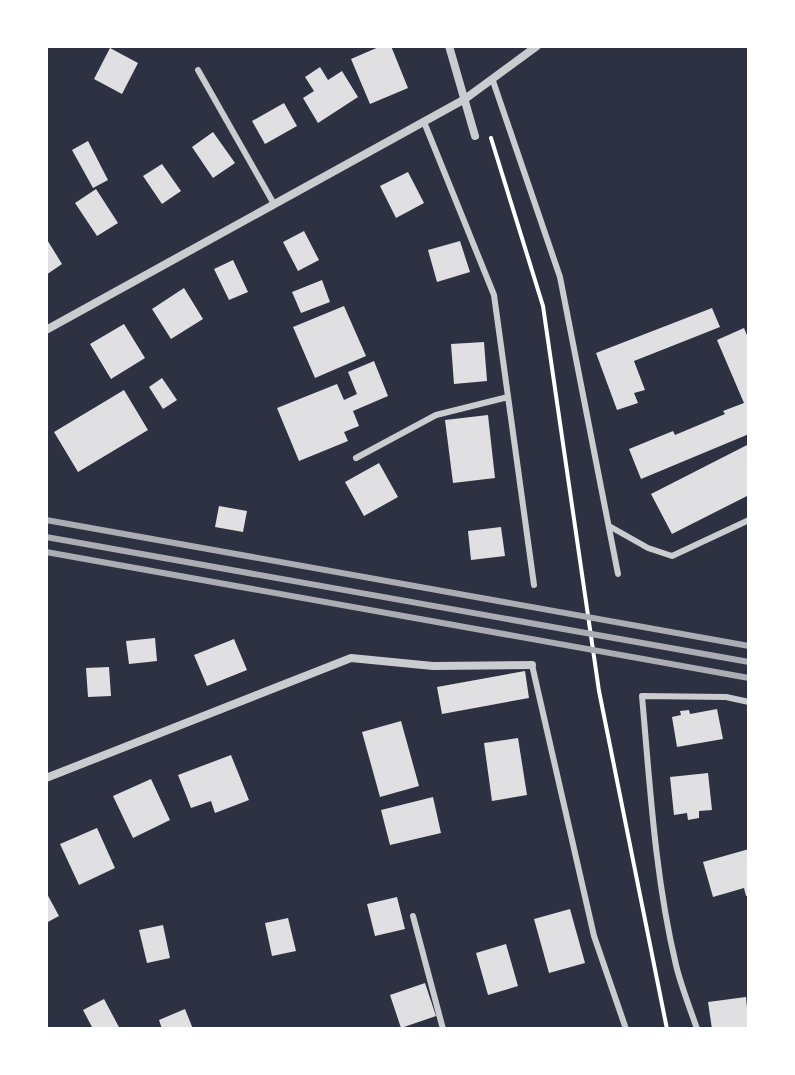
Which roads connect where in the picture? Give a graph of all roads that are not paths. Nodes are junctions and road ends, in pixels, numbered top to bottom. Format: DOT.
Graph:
graph roads {
  1 [pos="449,46"];
  2 [pos="537,46"];
  3 [pos="198,70"];
  4 [pos="493,81"];
  5 [pos="465,99"];
  6 [pos="424,122"];
  7 [pos="475,136"];
  8 [pos="274,204"];
  9 [pos="46,330"];
  10 [pos="508,397"];
  11 [pos="356,458"];
  12 [pos="749,520"];
  13 [pos="609,526"];
  14 [pos="618,574"];
  15 [pos="534,585"];
  16 [pos="532,665"];
  17 [pos="749,702"];
  18 [pos="46,778"];
  19 [pos="413,916"];
  20 [pos="443,1029"];
  21 [pos="626,1029"];
  22 [pos="697,1029"];
  1 -- 5 [label="street"];
  2 -- 4 [label="street"];
  3 -- 8 [label="lane"];
  4 -- 5 [label="street"];
  4 -- 13 [label="lane"];
  5 -- 6 [label="street"];
  5 -- 7 [label="street"];
  6 -- 8 [label="street"];
  6 -- 10 [label="lane"];
  8 -- 9 [label="street"];
  10 -- 11 [label="lane"];
  10 -- 15 [label="lane"];
  12 -- 13 [label="lane"];
  13 -- 14 [label="lane"];
  16 -- 18 [label="street"];
  16 -- 21 [label="lane"];
  17 -- 22 [label="lane"];
  19 -- 20 [label="lane"];
}
